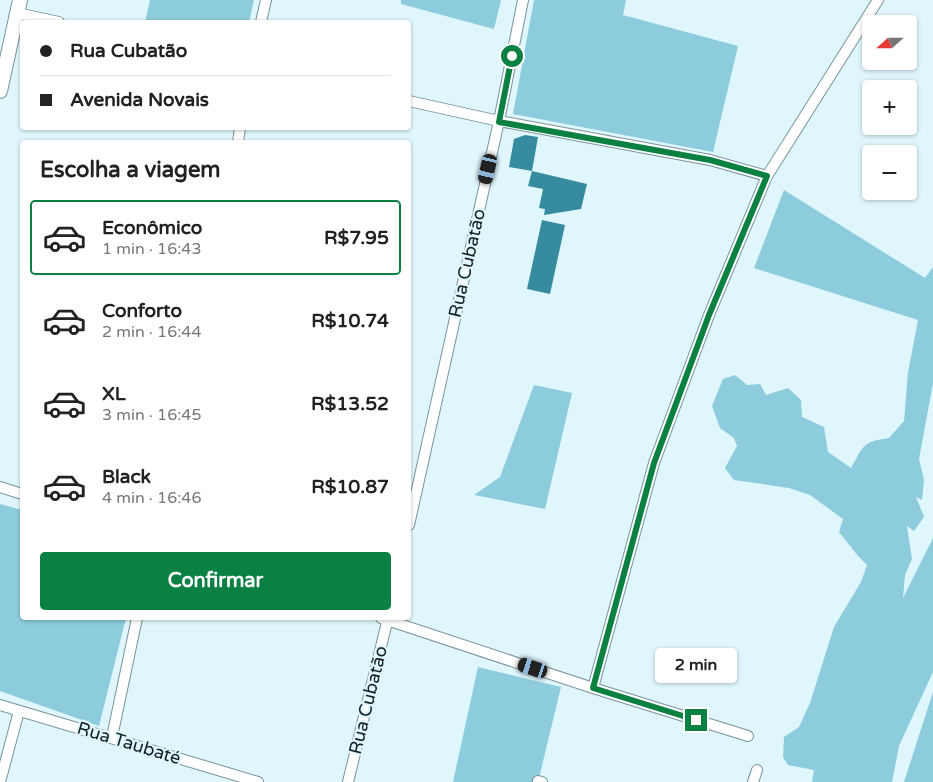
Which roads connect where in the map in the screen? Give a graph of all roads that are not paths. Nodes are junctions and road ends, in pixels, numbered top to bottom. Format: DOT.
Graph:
graph roads {
  1 [pos="266,0"];
  2 [pos="522,0"];
  3 [pos="878,0"];
  4 [pos="19,7"];
  5 [pos="54,20"];
  6 [pos="261,20"];
  7 [pos="0,91"];
  8 [pos="411,101"];
  9 [pos="499,122"];
  10 [pos="767,176"];
  11 [pos="0,487"];
  12 [pos="20,493"];
  13 [pos="411,516"];
  14 [pos="137,620"];
  15 [pos="386,620"];
  16 [pos="392,620"];
  17 [pos="593,688"];
  18 [pos="0,705"];
  19 [pos="19,711"];
  20 [pos="748,736"];
  21 [pos="112,738"];
  22 [pos="757,770"];
  23 [pos="0,782"];
  24 [pos="258,782"];
  25 [pos="348,782"];
  26 [pos="753,782"];
  1 -- 6 [label="street"];
  2 -- 9 [label="street, Rua Cubatão"];
  3 -- 10 [label="street"];
  4 -- 5 [label="street"];
  4 -- 7 [label="street"];
  8 -- 9 [label="street"];
  9 -- 10 [label="street"];
  9 -- 13 [label="street, Rua Cubatão"];
  10 -- 17 [label="street"];
  11 -- 12 [label="street"];
  14 -- 21 [label="street"];
  15 -- 25 [label="street, Rua Cubatão"];
  16 -- 17 [label="street"];
  17 -- 20 [label="street"];
  18 -- 19 [label="street, Rua Taubaté"];
  19 -- 21 [label="street, Rua Taubaté"];
  19 -- 23 [label="street"];
  21 -- 24 [label="street, Rua Taubaté"];
  22 -- 26 [label="street"];
}
